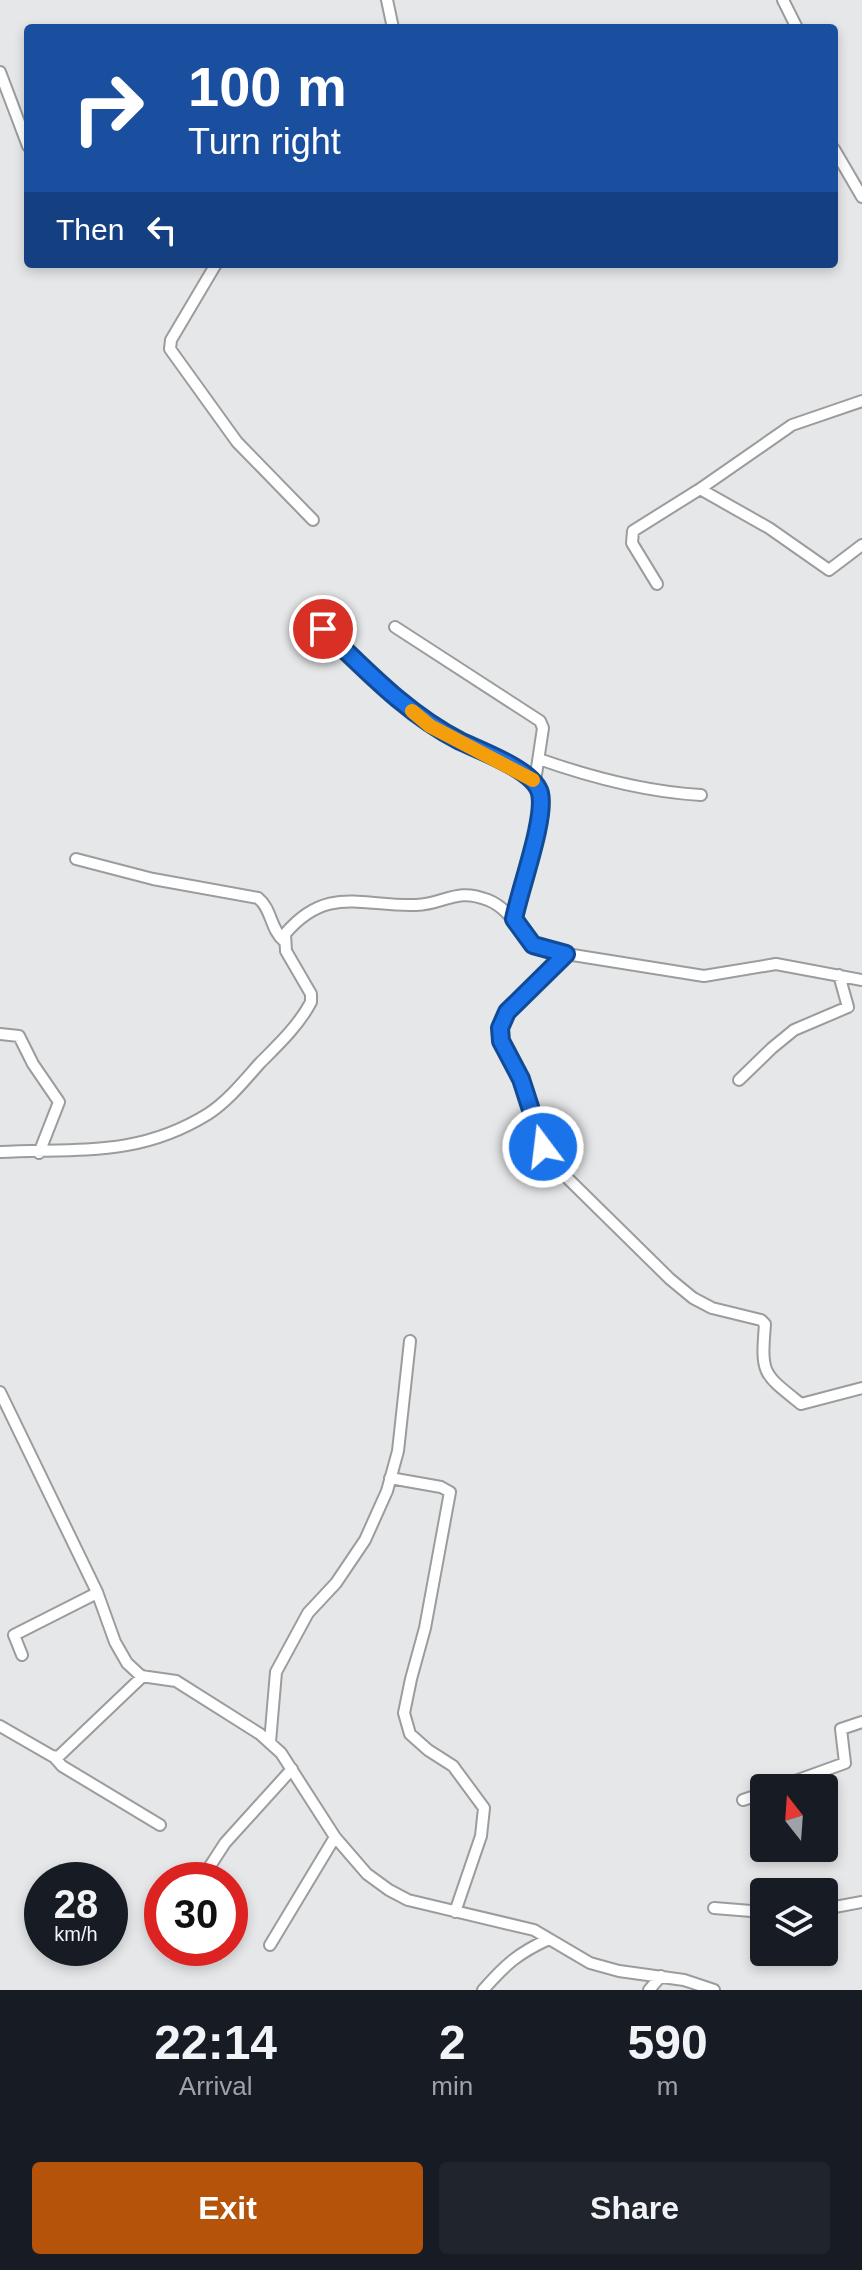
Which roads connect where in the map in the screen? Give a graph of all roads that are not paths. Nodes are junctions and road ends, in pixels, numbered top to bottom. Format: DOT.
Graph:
graph roads {
  1 [pos="387,0"];
  2 [pos="783,0"];
  3 [pos="392,24"];
  4 [pos="795,24"];
  5 [pos="0,72"];
  6 [pos="24,135"];
  7 [pos="838,154"];
  8 [pos="858,179"];
  9 [pos="862,197"];
  10 [pos="214,268"];
  11 [pos="862,401"];
  12 [pos="700,489"];
  13 [pos="313,520"];
  14 [pos="862,545"];
  15 [pos="657,584"];
  16 [pos="395,627"];
  17 [pos="323,629"];
  18 [pos="539,759"];
  19 [pos="535,781"];
  20 [pos="701,795"];
  21 [pos="76,859"];
  22 [pos="514,919"];
  23 [pos="284,941"];
  24 [pos="566,954"];
  25 [pos="839,975"];
  26 [pos="862,980"];
  27 [pos="0,1034"];
  28 [pos="739,1080"];
  29 [pos="0,1152"];
  30 [pos="39,1153"];
  31 [pos="410,1341"];
  32 [pos="862,1388"];
  33 [pos="0,1392"];
  34 [pos="390,1478"];
  35 [pos="97,1593"];
  36 [pos="22,1655"];
  37 [pos="143,1676"];
  38 [pos="862,1722"];
  39 [pos="0,1726"];
  40 [pos="270,1742"];
  41 [pos="55,1758"];
  42 [pos="292,1769"];
  43 [pos="815,1774"];
  44 [pos="750,1798"];
  45 [pos="743,1800"];
  46 [pos="160,1825"];
  47 [pos="335,1837"];
  48 [pos="213,1862"];
  49 [pos="862,1902"];
  50 [pos="838,1906"];
  51 [pos="714,1908"];
  52 [pos="750,1911"];
  53 [pos="455,1912"];
  54 [pos="549,1939"];
  55 [pos="270,1945"];
  56 [pos="661,1976"];
  57 [pos="483,1990"];
  58 [pos="649,1990"];
  59 [pos="714,1990"];
  1 -- 3 [label="street"];
  2 -- 4 [label="street"];
  5 -- 6 [label="street"];
  7 -- 8 [label="street"];
  8 -- 9 [label="street"];
  10 -- 13 [label="street"];
  11 -- 12 [label="street"];
  12 -- 14 [label="street"];
  12 -- 15 [label="street"];
  16 -- 18 [label="street"];
  17 -- 19 [label="street"];
  18 -- 19 [label="street"];
  18 -- 20 [label="street"];
  19 -- 22 [label="street"];
  21 -- 23 [label="street"];
  22 -- 23 [label="street"];
  22 -- 24 [label="street"];
  23 -- 30 [label="street"];
  24 -- 25 [label="street"];
  24 -- 32 [label="street"];
  25 -- 26 [label="street"];
  25 -- 28 [label="street"];
  27 -- 30 [label="street"];
  29 -- 30 [label="street"];
  31 -- 34 [label="street"];
  33 -- 35 [label="street"];
  34 -- 40 [label="street"];
  34 -- 53 [label="street"];
  35 -- 36 [label="street"];
  35 -- 37 [label="street"];
  37 -- 40 [label="street"];
  37 -- 41 [label="street"];
  38 -- 43 [label="street"];
  39 -- 41 [label="street"];
  40 -- 42 [label="street"];
  41 -- 46 [label="street"];
  42 -- 47 [label="street"];
  42 -- 48 [label="street"];
  44 -- 45 [label="street"];
  47 -- 53 [label="street"];
  47 -- 55 [label="street"];
  49 -- 50 [label="street"];
  51 -- 52 [label="street"];
  53 -- 54 [label="street"];
  54 -- 56 [label="street"];
  54 -- 57 [label="street"];
  56 -- 58 [label="street"];
  56 -- 59 [label="street"];
}
